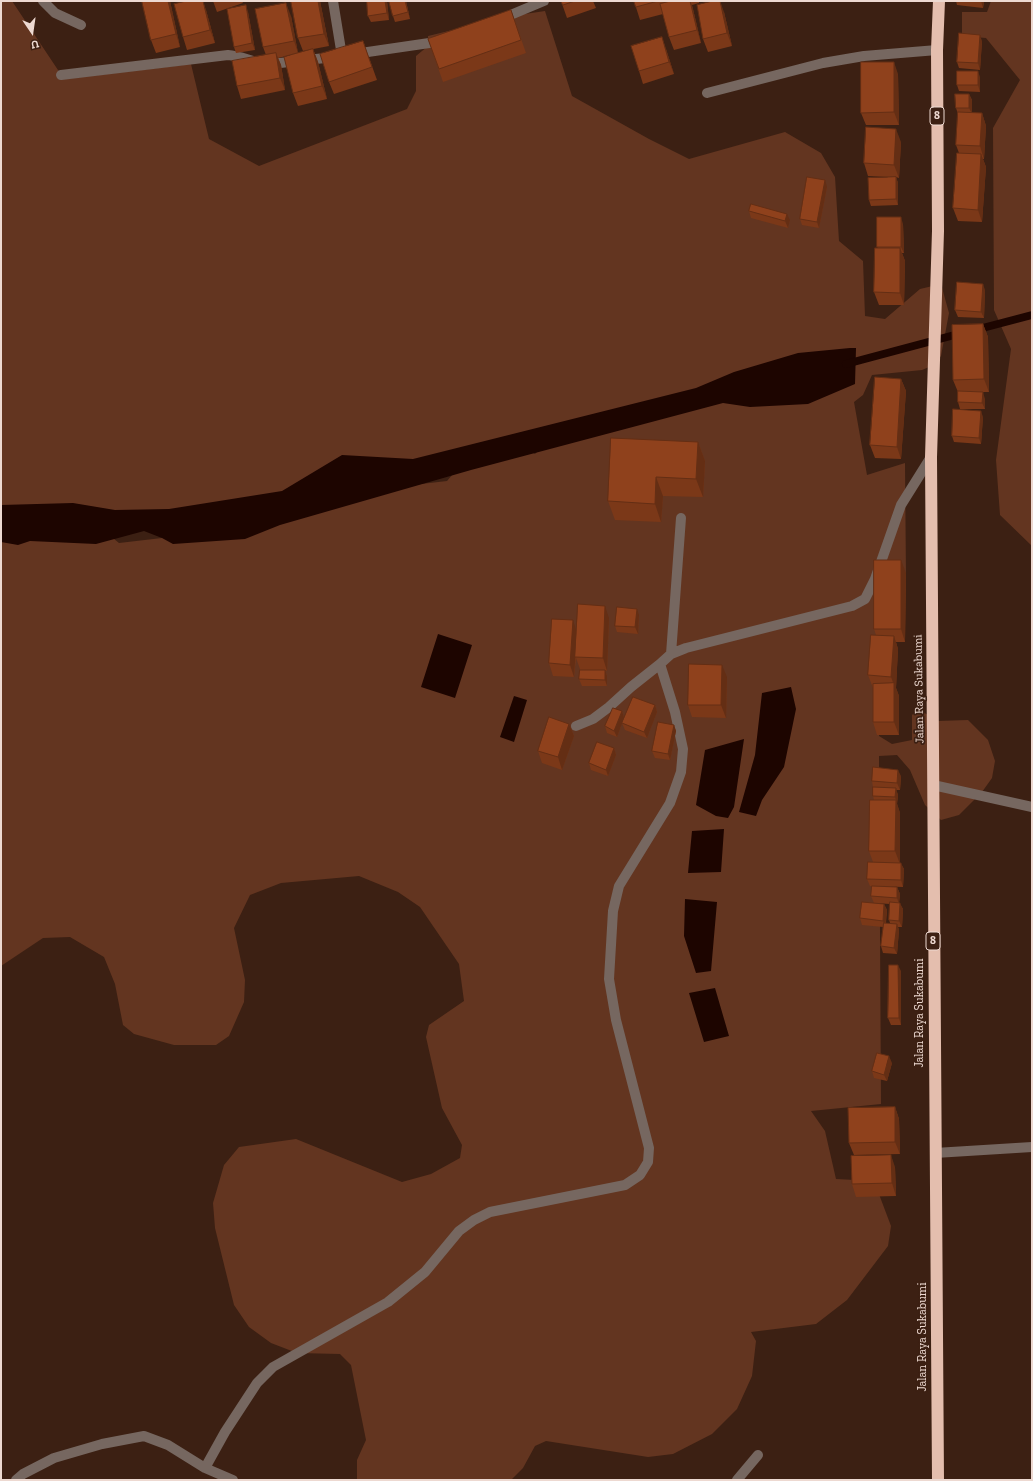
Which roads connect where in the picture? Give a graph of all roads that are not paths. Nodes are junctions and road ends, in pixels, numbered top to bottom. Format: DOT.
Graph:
graph roads {
  1 [pos="43,1"];
  2 [pos="333,1"];
  3 [pos="544,1"];
  4 [pos="939,1"];
  5 [pos="490,23"];
  6 [pos="81,25"];
  7 [pos="453,37"];
  8 [pos="937,50"];
  9 [pos="342,56"];
  10 [pos="61,75"];
  11 [pos="707,93"];
  12 [pos="930,457"];
  13 [pos="681,518"];
  14 [pos="671,654"];
  15 [pos="660,664"];
  16 [pos="576,726"];
  17 [pos="933,785"];
  18 [pos="1032,807"];
  19 [pos="1032,1147"];
  20 [pos="935,1153"];
  21 [pos="758,1456"];
  22 [pos="206,1468"];
  23 [pos="16,1480"];
  24 [pos="233,1480"];
  25 [pos="737,1480"];
  26 [pos="938,1480"];
  1 -- 6 [label="street"];
  2 -- 9 [label="street"];
  3 -- 5 [label="street"];
  4 -- 8 [label="highway, 8"];
  7 -- 9 [label="street"];
  8 -- 11 [label="street"];
  8 -- 12 [label="highway, Jalan Raya Sukabumi / 8"];
  9 -- 10 [label="street"];
  12 -- 14 [label="street"];
  12 -- 17 [label="highway, Jalan Raya Sukabumi / 8"];
  13 -- 14 [label="street"];
  14 -- 15 [label="street"];
  15 -- 16 [label="street"];
  15 -- 22 [label="street"];
  17 -- 18 [label="street"];
  17 -- 20 [label="highway, Jalan Raya Sukabumi / 8"];
  19 -- 20 [label="street"];
  20 -- 26 [label="highway, Jalan Raya Sukabumi / 8"];
  21 -- 25 [label="street"];
  22 -- 23 [label="street"];
  22 -- 24 [label="street"];
}
